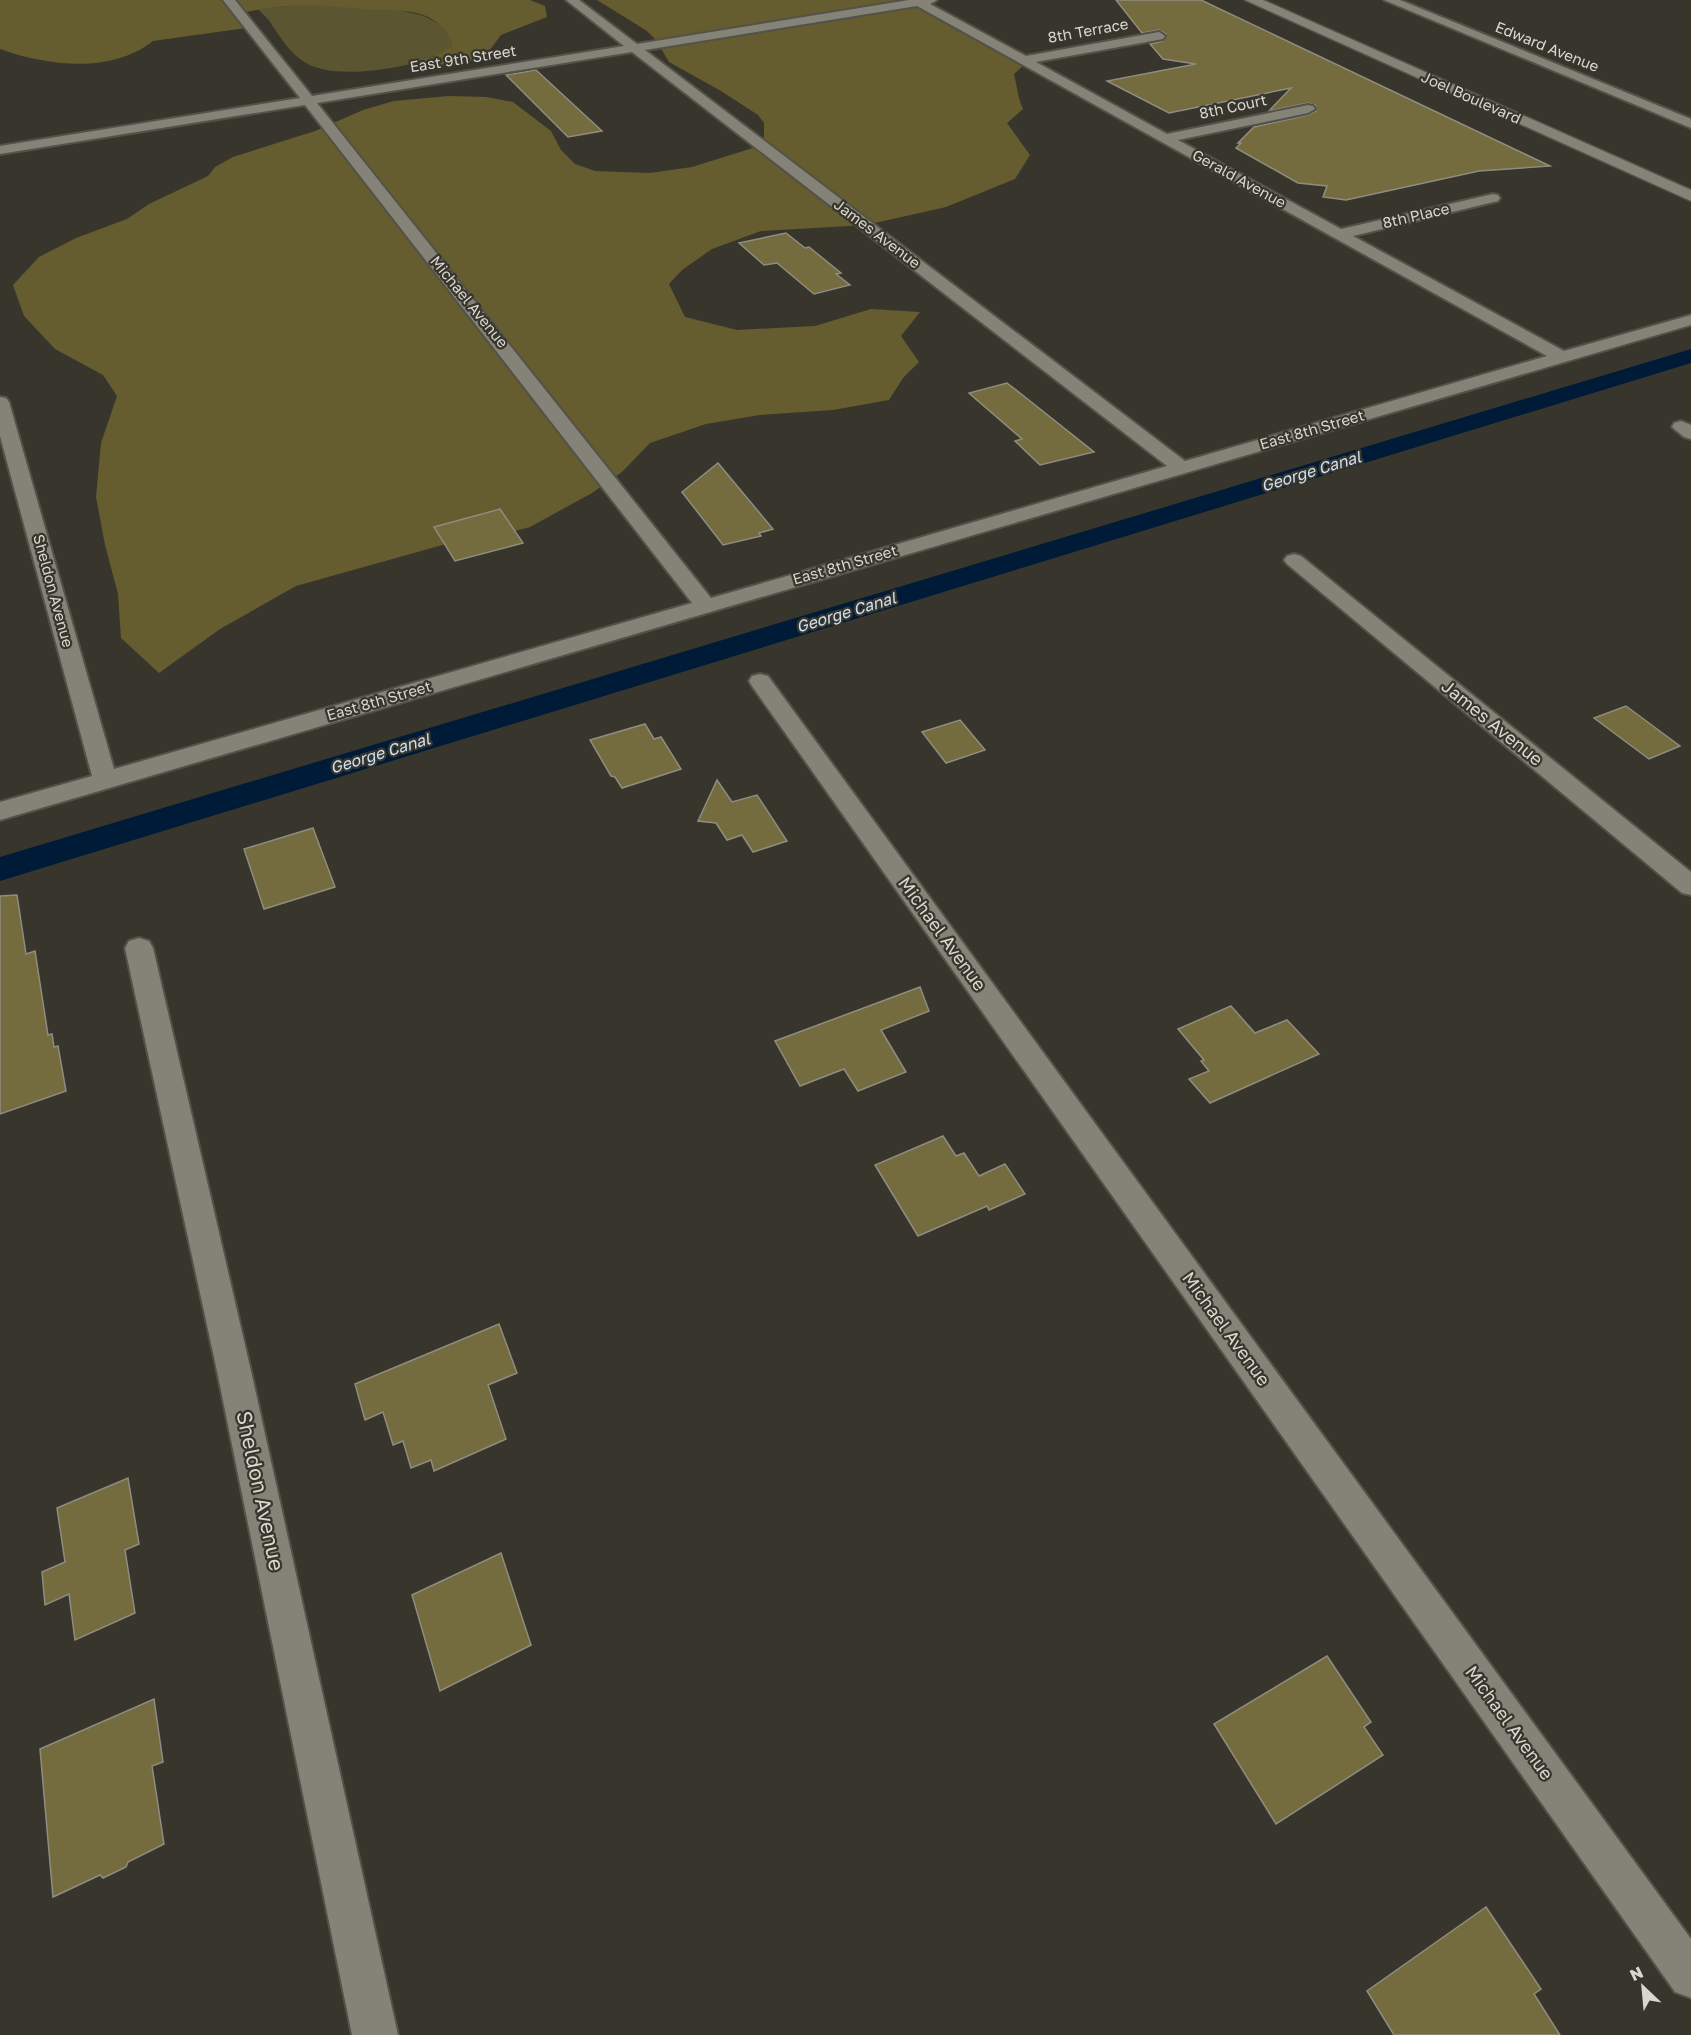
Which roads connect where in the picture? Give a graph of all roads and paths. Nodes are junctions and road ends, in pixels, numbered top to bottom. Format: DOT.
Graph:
graph roads {
  1 [pos="229,0"];
  2 [pos="572,0"];
  3 [pos="1252,0"];
  4 [pos="1390,0"];
  5 [pos="922,1"];
  6 [pos="1159,36"];
  7 [pos="635,48"];
  8 [pos="1024,60"];
  9 [pos="308,101"];
  10 [pos="1308,109"];
  11 [pos="1691,124"];
  12 [pos="1165,138"];
  13 [pos="0,150"];
  14 [pos="1691,196"];
  15 [pos="1493,198"];
  16 [pos="1340,234"];
  17 [pos="1691,320"];
  18 [pos="1563,358"];
  19 [pos="0,402"];
  20 [pos="1182,468"];
  21 [pos="1294,560"];
  22 [pos="706,606"];
  23 [pos="760,681"];
  24 [pos="105,780"];
  25 [pos="0,811"];
  26 [pos="1691,886"];
  27 [pos="139,948"];
  28 [pos="1691,1976"];
  29 [pos="375,2035"];
  1 -- 9 [label="street, Michael Avenue"];
  2 -- 7 [label="street, James Avenue"];
  3 -- 14 [label="main road, Joel Boulevard"];
  4 -- 11 [label="street, Edward Avenue"];
  5 -- 7 [label="street, East 9th Street"];
  5 -- 8 [label="street, Gerald Avenue"];
  6 -- 8 [label="street, 8th Terrace"];
  7 -- 9 [label="street, East 9th Street"];
  7 -- 20 [label="street, James Avenue"];
  8 -- 12 [label="street, Gerald Avenue"];
  9 -- 13 [label="street, East 9th Street"];
  9 -- 22 [label="street, Michael Avenue"];
  10 -- 12 [label="street, 8th Court"];
  12 -- 16 [label="street, Gerald Avenue"];
  15 -- 16 [label="street, 8th Place"];
  16 -- 18 [label="street, Gerald Avenue"];
  17 -- 18 [label="street, East 8th Street"];
  18 -- 20 [label="street, East 8th Street"];
  19 -- 24 [label="street, Sheldon Avenue"];
  20 -- 22 [label="street, East 8th Street"];
  21 -- 26 [label="street, James Avenue"];
  22 -- 24 [label="street, East 8th Street"];
  23 -- 28 [label="street, Michael Avenue"];
  24 -- 25 [label="street, East 8th Street"];
  27 -- 29 [label="street, Sheldon Avenue"];
}
